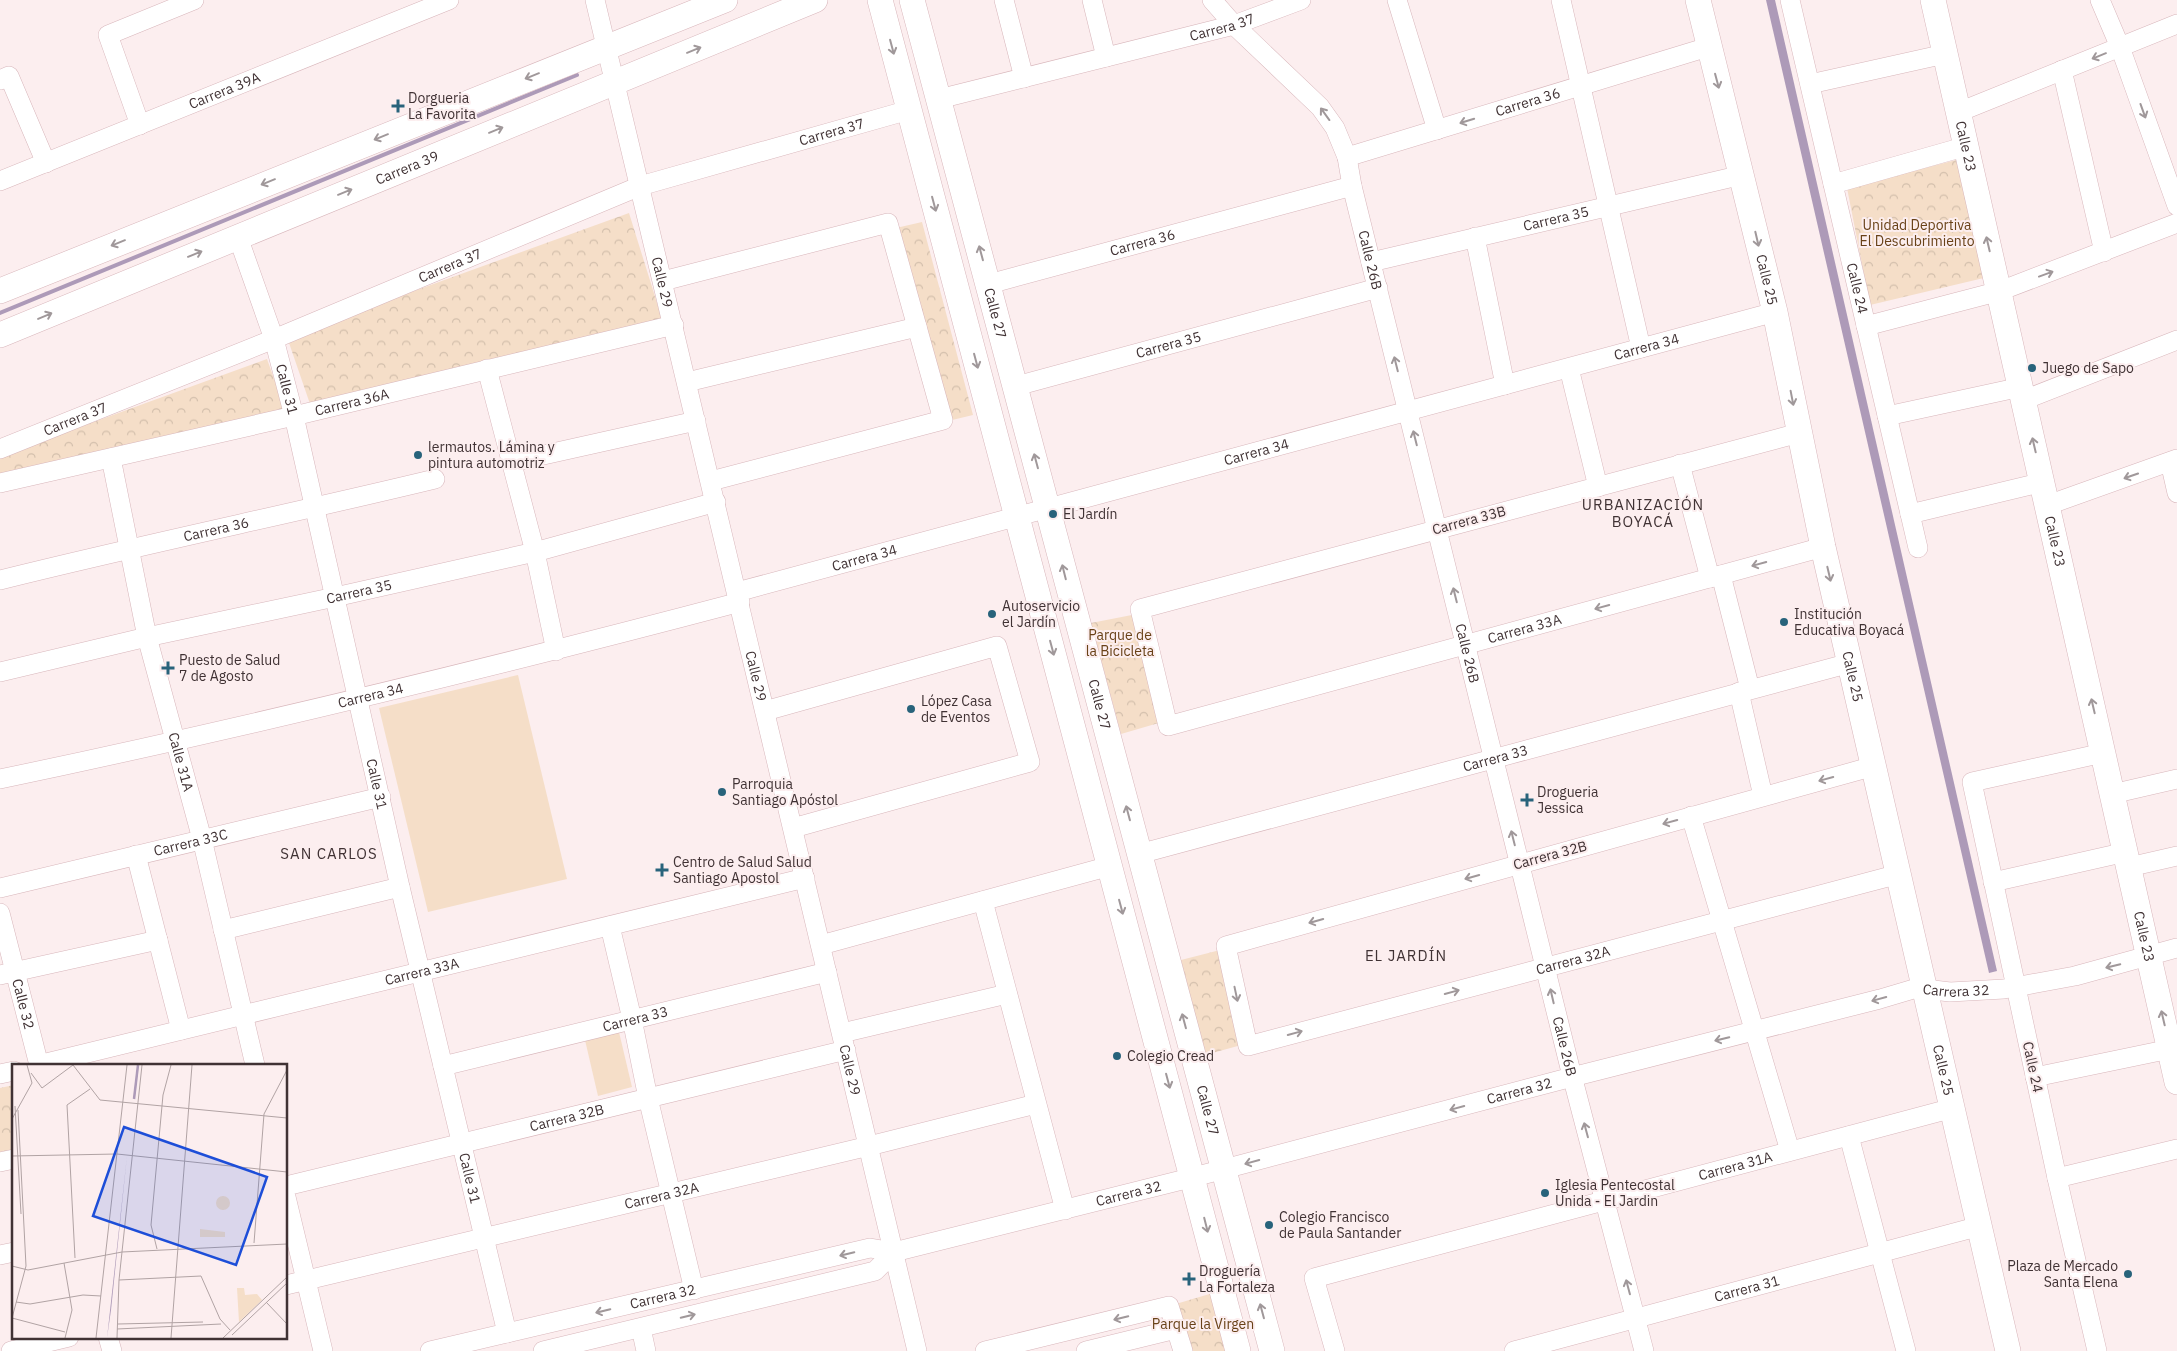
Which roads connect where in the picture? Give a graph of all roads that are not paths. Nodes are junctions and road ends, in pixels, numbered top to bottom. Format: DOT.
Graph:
graph roads {
  1 [pos="194,0"];
  2 [pos="449,0"];
  3 [pos="595,0"];
  4 [pos="725,0"];
  5 [pos="815,0"];
  6 [pos="880,0"];
  7 [pos="912,0"];
  8 [pos="1004,0"];
  9 [pos="1092,0"];
  10 [pos="1212,0"];
  11 [pos="1301,0"];
  12 [pos="1397,0"];
  13 [pos="1561,0"];
  14 [pos="1698,0"];
  15 [pos="1790,0"];
  16 [pos="1933,0"];
  17 [pos="2100,0"];
  18 [pos="2177,24"];
  19 [pos="1234,25"];
  20 [pos="637,35"];
  21 [pos="607,47"];
  22 [pos="1708,47"];
  23 [pos="2120,47"];
  24 [pos="1946,54"];
  25 [pos="1106,57"];
  26 [pos="577,58"];
  27 [pos="648,69"];
  28 [pos="2062,70"];
  29 [pos="5,78"];
  30 [pos="1024,78"];
  31 [pos="616,82"];
  32 [pos="1810,84"];
  33 [pos="1580,86"];
  34 [pos="585,94"];
  35 [pos="939,99"];
  36 [pos="909,110"];
  37 [pos="1959,112"];
  38 [pos="140,125"];
  39 [pos="1437,130"];
  40 [pos="1967,146"];
  41 [pos="1347,157"];
  42 [pos="46,163"];
  43 [pos="1742,175"];
  44 [pos="0,182"];
  45 [pos="1833,184"];
  46 [pos="640,186"];
  47 [pos="1352,186"];
  48 [pos="1609,206"];
  49 [pos="2177,206"];
  50 [pos="2177,223"];
  51 [pos="238,237"];
  52 [pos="1475,237"];
  53 [pos="2104,252"];
  54 [pos="1371,262"];
  55 [pos="663,281"];
  56 [pos="989,284"];
  57 [pos="1378,288"];
  58 [pos="0,291"];
  59 [pos="2000,291"];
  60 [pos="1775,312"];
  61 [pos="674,325"];
  62 [pos="1866,326"];
  63 [pos="918,328"];
  64 [pos="0,335"];
  65 [pos="274,338"];
  66 [pos="2177,340"];
  67 [pos="1641,348"];
  68 [pos="1569,368"];
  69 [pos="487,370"];
  70 [pos="687,382"];
  71 [pos="1505,385"];
  72 [pos="1016,386"];
  73 [pos="2023,393"];
  74 [pos="1408,411"];
  75 [pos="294,416"];
  76 [pos="1887,416"];
  77 [pos="696,421"];
  78 [pos="1799,433"];
  79 [pos="0,449"];
  80 [pos="111,458"];
  81 [pos="2174,461"];
  82 [pos="512,462"];
  83 [pos="1680,464"];
  84 [pos="435,479"];
  85 [pos="711,482"];
  86 [pos="0,483"];
  87 [pos="1598,486"];
  88 [pos="2177,493"];
  89 [pos="2045,494"];
  90 [pos="716,502"];
  91 [pos="315,508"];
  92 [pos="1048,508"];
  93 [pos="1910,514"];
  94 [pos="1018,516"];
  95 [pos="1438,528"];
  96 [pos="1823,546"];
  97 [pos="130,547"];
  98 [pos="1918,548"];
  99 [pos="535,552"];
  100 [pos="1716,576"];
  101 [pos="0,580"];
  102 [pos="334,597"];
  103 [pos="738,597"];
  104 [pos="147,636"];
  105 [pos="1467,644"];
  106 [pos="556,651"];
  107 [pos="1850,662"];
  108 [pos="0,672"];
  109 [pos="1744,691"];
  110 [pos="358,700"];
  111 [pos="765,711"];
  112 [pos="1168,726"];
  113 [pos="175,742"];
  114 [pos="2103,753"];
  115 [pos="1494,758"];
  116 [pos="1874,766"];
  117 [pos="0,779"];
  118 [pos="2177,779"];
  119 [pos="2112,794"];
  120 [pos="1763,796"];
  121 [pos="381,797"];
  122 [pos="1691,816"];
  123 [pos="793,828"];
  124 [pos="202,839"];
  125 [pos="136,854"];
  126 [pos="1139,854"];
  127 [pos="2177,856"];
  128 [pos="2127,859"];
  129 [pos="1519,864"];
  130 [pos="1110,866"];
  131 [pos="1899,874"];
  132 [pos="805,878"];
  133 [pos="1993,882"];
  134 [pos="400,887"];
  135 [pos="0,888"];
  136 [pos="983,901"];
  137 [pos="0,913"];
  138 [pos="1723,920"];
  139 [pos="610,926"];
  140 [pos="223,930"];
  141 [pos="158,940"];
  142 [pos="821,945"];
  143 [pos="2177,948"];
  144 [pos="2149,956"];
  145 [pos="1546,967"];
  146 [pos="420,972"];
  147 [pos="828,972"];
  148 [pos="8,974"];
  149 [pos="2010,988"];
  150 [pos="1926,989"];
  151 [pos="1007,994"];
  152 [pos="243,1015"];
  153 [pos="632,1019"];
  154 [pos="181,1030"];
  155 [pos="1755,1030"];
  156 [pos="844,1042"];
  157 [pos="1248,1046"];
  158 [pos="2170,1049"];
  159 [pos="39,1064"];
  160 [pos="43,1064"];
  161 [pos="255,1064"];
  162 [pos="442,1066"];
  163 [pos="1572,1078"];
  164 [pos="2035,1078"];
  165 [pos="2177,1082"];
  166 [pos="648,1098"];
  167 [pos="1036,1104"];
  168 [pos="1953,1108"];
  169 [pos="1849,1136"];
  170 [pos="462,1144"];
  171 [pos="869,1146"];
  172 [pos="2177,1149"];
  173 [pos="1790,1152"];
  174 [pos="1224,1170"];
  175 [pos="1194,1178"];
  176 [pos="2057,1178"];
  177 [pos="288,1186"];
  178 [pos="671,1194"];
  179 [pos="1605,1201"];
  180 [pos="288,1205"];
  181 [pos="1066,1210"];
  182 [pos="1980,1226"];
  183 [pos="485,1238"];
  184 [pos="894,1252"];
  185 [pos="1879,1253"];
  186 [pos="307,1280"];
  187 [pos="288,1285"];
  188 [pos="694,1290"];
  189 [pos="1636,1318"];
  190 [pos="641,1328"];
  191 [pos="1176,1329"];
  192 [pos="507,1333"];
  193 [pos="65,1338"];
  194 [pos="108,1338"];
  195 [pos="11,1351"];
  196 [pos="112,1351"];
  197 [pos="323,1351"];
  198 [pos="430,1351"];
  199 [pos="543,1351"];
  200 [pos="646,1351"];
  201 [pos="917,1351"];
  202 [pos="985,1351"];
  203 [pos="1086,1351"];
  204 [pos="1183,1351"];
  205 [pos="1238,1351"];
  206 [pos="1272,1351"];
  207 [pos="1335,1351"];
  208 [pos="1514,1351"];
  209 [pos="1644,1351"];
  210 [pos="1906,1351"];
  211 [pos="2008,1351"];
  212 [pos="2097,1351"];
  1 -- 38 [label="street"];
  2 -- 38 [label="street, Carrera 39A"];
  3 -- 21 [label="street, Calle 29"];
  4 -- 20 [label="main road"];
  27 -- 5 [label="main road, Carrera 39, one-way"];
  6 -- 36 [label="main road, one-way"];
  7 -- 35 [label="main road, Calle 27"];
  8 -- 30 [label="street"];
  9 -- 25 [label="street"];
  10 -- 19 [label="street, Calle 26B"];
  11 -- 19 [label="street, Carrera 37"];
  12 -- 39 [label="street"];
  13 -- 33 [label="street"];
  14 -- 22 [label="main road, Calle 25"];
  15 -- 32 [label="street, Calle 24"];
  16 -- 24 [label="main road, Calle 23"];
  17 -- 23 [label="street"];
  18 -- 23 [label="street"];
  19 -- 25 [label="street, Carrera 37"];
  41 -- 19 [label="street, Calle 26B, one-way"];
  20 -- 21 [label="main road"];
  20 -- 27 [label="main road"];
  21 -- 26 [label="main road"];
  21 -- 31 [label="street, Calle 29"];
  22 -- 33 [label="street, Carrera 36"];
  22 -- 43 [label="main road, Calle 25, one-way"];
  23 -- 28 [label="street, one-way"];
  23 -- 49 [label="street, one-way"];
  24 -- 32 [label="street"];
  24 -- 37 [label="main road, Calle 23"];
  25 -- 30 [label="street, Carrera 37"];
  26 -- 34 [label="main road"];
  26 -- 58 [label="main road, one-way"];
  27 -- 31 [label="main road, Carrera 39"];
  28 -- 37 [label="street"];
  28 -- 53 [label="street"];
  29 -- 42 [label="street"];
  30 -- 35 [label="street, Carrera 37"];
  31 -- 34 [label="main road, Carrera 39"];
  31 -- 46 [label="street, Calle 29"];
  32 -- 45 [label="street, Calle 24"];
  33 -- 39 [label="street, Carrera 36, one-way"];
  33 -- 48 [label="street"];
  51 -- 34 [label="main road, Carrera 39, one-way"];
  56 -- 35 [label="main road, Calle 27, one-way"];
  36 -- 46 [label="street, Carrera 37"];
  36 -- 94 [label="main road, one-way"];
  37 -- 40 [label="main road, Calle 23"];
  38 -- 42 [label="street, Carrera 39A"];
  39 -- 41 [label="street, Carrera 36"];
  40 -- 45 [label="street"];
  59 -- 40 [label="main road, Calle 23, one-way"];
  41 -- 47 [label="street, Calle 26B"];
  42 -- 44 [label="street, Carrera 39A"];
  43 -- 48 [label="street, Carrera 35"];
  43 -- 60 [label="main road, Calle 25, one-way"];
  45 -- 62 [label="street, Calle 24"];
  46 -- 55 [label="street, Calle 29"];
  46 -- 65 [label="street, Carrera 37"];
  47 -- 54 [label="street, Calle 26B"];
  47 -- 56 [label="street, Carrera 36"];
  48 -- 52 [label="street, Carrera 35"];
  48 -- 67 [label="street"];
  50 -- 53 [label="street"];
  64 -- 51 [label="main road, Carrera 39, one-way"];
  51 -- 65 [label="street, Calle 31"];
  52 -- 54 [label="street, Carrera 35"];
  52 -- 71 [label="street"];
  59 -- 53 [label="street, one-way"];
  54 -- 57 [label="street, Calle 26B"];
  55 -- 61 [label="street, Calle 29"];
  55 -- 63 [label="street"];
  56 -- 72 [label="main road, Calle 27"];
  57 -- 72 [label="street, Carrera 35"];
  74 -- 57 [label="street, Calle 26B, one-way"];
  59 -- 62 [label="street"];
  59 -- 73 [label="main road, Calle 23"];
  60 -- 67 [label="street, Carrera 34"];
  60 -- 78 [label="main road, Calle 25, one-way"];
  61 -- 69 [label="street, Carrera 36A"];
  61 -- 70 [label="street, Calle 29"];
  62 -- 76 [label="street, Calle 24"];
  63 -- 70 [label="street"];
  63 -- 85 [label="street"];
  65 -- 75 [label="street, Calle 31"];
  65 -- 79 [label="street, Carrera 37"];
  66 -- 73 [label="street"];
  67 -- 68 [label="street, Carrera 34"];
  68 -- 71 [label="street, Carrera 34"];
  68 -- 87 [label="street"];
  69 -- 75 [label="street, Carrera 36A"];
  69 -- 82 [label="street"];
  70 -- 77 [label="street, Calle 29"];
  71 -- 74 [label="street, Carrera 34"];
  92 -- 72 [label="main road, Calle 27, one-way"];
  73 -- 76 [label="street"];
  89 -- 73 [label="main road, Calle 23, one-way"];
  74 -- 92 [label="street, Carrera 34"];
  95 -- 74 [label="street, Calle 26B, one-way"];
  75 -- 80 [label="street, Carrera 36A"];
  75 -- 91 [label="street, Calle 31"];
  76 -- 93 [label="street, Calle 24"];
  77 -- 82 [label="street"];
  77 -- 85 [label="street, Calle 29"];
  78 -- 83 [label="street, Carrera 33B"];
  78 -- 96 [label="main road, Calle 25"];
  80 -- 86 [label="street, Carrera 36A"];
  80 -- 97 [label="street, Calle 31A"];
  81 -- 88 [label="street"];
  81 -- 89 [label="street, one-way"];
  82 -- 99 [label="street"];
  83 -- 87 [label="street, Carrera 33B"];
  83 -- 100 [label="street"];
  84 -- 91 [label="street, Carrera 36"];
  85 -- 90 [label="street, Calle 29"];
  87 -- 95 [label="street, Carrera 33B"];
  89 -- 93 [label="street"];
  114 -- 89 [label="main road, Calle 23, one-way"];
  90 -- 99 [label="street, Carrera 35"];
  90 -- 103 [label="street, Calle 29"];
  91 -- 97 [label="street, Carrera 36"];
  91 -- 102 [label="street, Calle 31"];
  92 -- 94 [label="street, Carrera 34"];
  126 -- 92 [label="main road, Calle 27, one-way"];
  93 -- 98 [label="street, Calle 24"];
  94 -- 103 [label="street, Carrera 34"];
  94 -- 130 [label="main road, one-way"];
  105 -- 95 [label="street, Calle 26B, one-way"];
  95 -- 112 [label="street, Carrera 33B"];
  96 -- 100 [label="street, Carrera 33A, one-way"];
  96 -- 107 [label="main road, Calle 25, one-way"];
  97 -- 101 [label="street, Carrera 36"];
  97 -- 104 [label="street, Calle 31A"];
  99 -- 102 [label="street, Carrera 35"];
  99 -- 106 [label="street"];
  100 -- 105 [label="street, Carrera 33A, one-way"];
  100 -- 109 [label="street"];
  102 -- 104 [label="street, Carrera 35"];
  102 -- 110 [label="street, Calle 31"];
  103 -- 106 [label="street, Carrera 34"];
  103 -- 111 [label="street, Calle 29"];
  104 -- 108 [label="street, Carrera 35"];
  104 -- 113 [label="street, Calle 31A"];
  105 -- 112 [label="street, Carrera 33A"];
  105 -- 115 [label="street, Calle 26B"];
  106 -- 110 [label="street, Carrera 34"];
  107 -- 109 [label="street, Carrera 33"];
  107 -- 116 [label="main road, Calle 25"];
  109 -- 115 [label="street, Carrera 33"];
  109 -- 120 [label="street"];
  110 -- 113 [label="street, Carrera 34"];
  110 -- 121 [label="street, Calle 31"];
  111 -- 123 [label="street, Calle 29"];
  111 -- 123 [label="street"];
  113 -- 117 [label="street, Carrera 34"];
  113 -- 124 [label="street, Calle 31A"];
  114 -- 119 [label="main road, Calle 23"];
  114 -- 133 [label="street, Calle 24"];
  115 -- 126 [label="street, Carrera 33"];
  129 -- 115 [label="street, Calle 26B, one-way"];
  116 -- 120 [label="street, Carrera 32B, one-way"];
  116 -- 131 [label="main road, Calle 25"];
  118 -- 119 [label="street"];
  119 -- 128 [label="main road, Calle 23"];
  120 -- 122 [label="street, Carrera 32B"];
  121 -- 124 [label="street, Carrera 33C"];
  121 -- 134 [label="street, Calle 31"];
  122 -- 129 [label="street, Carrera 32B, one-way"];
  122 -- 138 [label="street"];
  123 -- 132 [label="street, Calle 29"];
  124 -- 125 [label="street, Carrera 33C"];
  124 -- 140 [label="street, Calle 31A"];
  125 -- 135 [label="street, Carrera 33C"];
  125 -- 141 [label="street"];
  174 -- 126 [label="main road, Calle 27, one-way"];
  127 -- 128 [label="street"];
  128 -- 133 [label="street"];
  128 -- 144 [label="main road, Calle 23"];
  129 -- 145 [label="street, Calle 26B"];
  129 -- 157 [label="street, Carrera 32B, one-way"];
  130 -- 136 [label="street"];
  130 -- 175 [label="main road, one-way"];
  131 -- 138 [label="street, Carrera 32A"];
  131 -- 150 [label="main road, Calle 25"];
  132 -- 139 [label="street, Carrera 33A"];
  132 -- 142 [label="street, Calle 29"];
  133 -- 149 [label="street, Calle 24"];
  134 -- 140 [label="street"];
  134 -- 146 [label="street, Calle 31"];
  136 -- 142 [label="street"];
  136 -- 151 [label="street"];
  137 -- 148 [label="street, Calle 32"];
  138 -- 145 [label="street, Carrera 32A"];
  138 -- 155 [label="street"];
  139 -- 146 [label="street, Carrera 33A"];
  139 -- 153 [label="street"];
  140 -- 152 [label="street, Calle 31A"];
  141 -- 148 [label="street"];
  141 -- 154 [label="street"];
  142 -- 147 [label="street, Calle 29"];
  143 -- 144 [label="street, Carrera 32"];
  144 -- 149 [label="street, Carrera 32, one-way"];
  158 -- 144 [label="main road, Calle 23, one-way"];
  157 -- 145 [label="street, Carrera 32A, one-way"];
  163 -- 145 [label="street, Calle 26B, one-way"];
  146 -- 152 [label="street, Carrera 33A"];
  146 -- 162 [label="street, Calle 31"];
  147 -- 153 [label="street, Carrera 33"];
  147 -- 156 [label="street, Calle 29"];
  148 -- 159 [label="street, Calle 32"];
  149 -- 150 [label="street, Carrera 32"];
  149 -- 164 [label="street, Calle 24"];
  150 -- 155 [label="street, Carrera 32, one-way"];
  150 -- 168 [label="main road, Calle 25"];
  151 -- 156 [label="street, Carrera 32B"];
  151 -- 167 [label="street"];
  152 -- 154 [label="street, Carrera 33A"];
  152 -- 161 [label="street, Calle 31A"];
  153 -- 162 [label="street, Carrera 33"];
  153 -- 166 [label="street"];
  154 -- 160 [label="street, Carrera 33A"];
  155 -- 163 [label="street, Carrera 32, one-way"];
  155 -- 173 [label="street"];
  156 -- 166 [label="street, Carrera 32B"];
  156 -- 171 [label="street, Calle 29"];
  158 -- 164 [label="street"];
  158 -- 165 [label="main road, Calle 23"];
  162 -- 170 [label="street, Calle 31"];
  163 -- 174 [label="street, Carrera 32, one-way"];
  179 -- 163 [label="street, Calle 26B, one-way"];
  164 -- 176 [label="street, Calle 24"];
  166 -- 170 [label="street, Carrera 32B"];
  166 -- 178 [label="street"];
  167 -- 171 [label="street, Carrera 32A"];
  167 -- 181 [label="street"];
  168 -- 169 [label="street, Carrera 31A"];
  168 -- 182 [label="main road, Calle 25"];
  169 -- 173 [label="street, Carrera 31A"];
  169 -- 185 [label="street"];
  170 -- 177 [label="street, Carrera 32B"];
  170 -- 183 [label="street, Calle 31"];
  171 -- 178 [label="street, Carrera 32A"];
  171 -- 184 [label="street, Calle 29"];
  172 -- 176 [label="street"];
  173 -- 179 [label="street, Carrera 31A"];
  174 -- 175 [label="street, Carrera 32"];
  206 -- 174 [label="main road, Calle 27, one-way"];
  175 -- 181 [label="street, Carrera 32"];
  175 -- 205 [label="main road, one-way"];
  176 -- 212 [label="street, Calle 24"];
  178 -- 183 [label="street, Carrera 32A"];
  178 -- 188 [label="street"];
  189 -- 179 [label="street, Calle 26B, one-way"];
  179 -- 207 [label="street, Carrera 31A"];
  180 -- 186 [label="street"];
  181 -- 184 [label="street, Carrera 32"];
  182 -- 185 [label="street, Carrera 31"];
  182 -- 211 [label="main road, Calle 25"];
  183 -- 186 [label="street, Carrera 32A"];
  183 -- 192 [label="street, Calle 31"];
  184 -- 188 [label="street, Carrera 32, one-way"];
  190 -- 184 [label="street, Carrera 32, one-way"];
  184 -- 201 [label="street, Calle 29"];
  185 -- 189 [label="street, Carrera 31"];
  185 -- 210 [label="street"];
  186 -- 187 [label="street, Carrera 32A"];
  186 -- 197 [label="street"];
  188 -- 192 [label="street, Carrera 32, one-way"];
  189 -- 208 [label="street, Carrera 31"];
  189 -- 209 [label="street, Calle 26B"];
  190 -- 199 [label="street, Carrera 32"];
  190 -- 200 [label="street"];
  191 -- 202 [label="street, one-way"];
  191 -- 203 [label="street"];
  191 -- 204 [label="street"];
  192 -- 198 [label="street, Carrera 32"];
  193 -- 195 [label="street"];
  194 -- 196 [label="street"];
}
